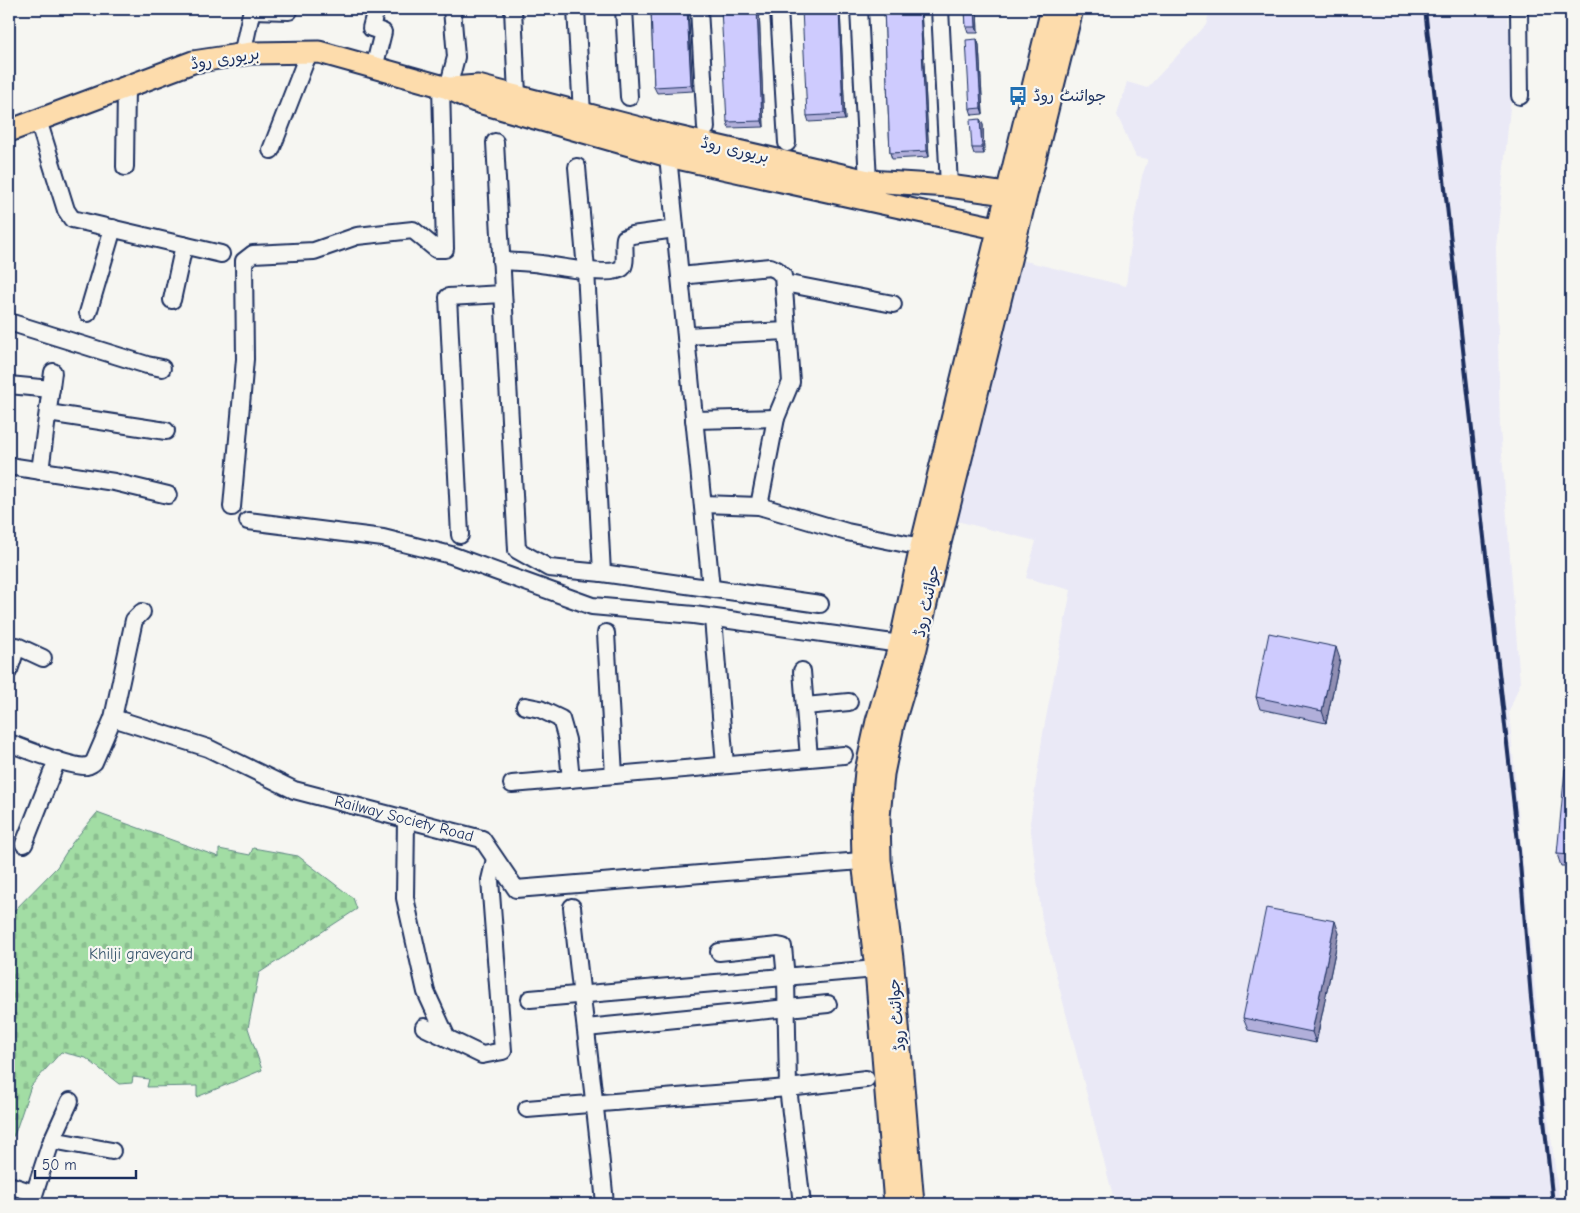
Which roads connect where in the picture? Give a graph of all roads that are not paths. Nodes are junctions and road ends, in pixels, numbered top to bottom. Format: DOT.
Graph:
graph roads {
  1 [pos="252,9"];
  2 [pos="376,9"];
  3 [pos="452,9"];
  4 [pos="513,9"];
  5 [pos="576,9"];
  6 [pos="624,9"];
  7 [pos="699,9"];
  8 [pos="779,9"];
  9 [pos="858,9"];
  10 [pos="940,9"];
  11 [pos="1052,9"];
  12 [pos="1072,9"];
  13 [pos="1520,9"];
  14 [pos="289,11"];
  15 [pos="309,52"];
  16 [pos="242,55"];
  17 [pos="374,68"];
  18 [pos="126,87"];
  19 [pos="445,87"];
  20 [pos="517,95"];
  21 [pos="1520,96"];
  22 [pos="629,97"];
  23 [pos="582,113"];
  24 [pos="38,120"];
  25 [pos="706,128"];
  26 [pos="9,131"];
  27 [pos="495,142"];
  28 [pos="787,143"];
  29 [pos="272,150"];
  30 [pos="668,156"];
  31 [pos="125,167"];
  32 [pos="577,167"];
  33 [pos="868,181"];
  34 [pos="949,186"];
  35 [pos="1016,195"];
  36 [pos="113,228"];
  37 [pos="676,229"];
  38 [pos="1008,231"];
  39 [pos="184,245"];
  40 [pos="221,254"];
  41 [pos="502,261"];
  42 [pos="586,270"];
  43 [pos="680,276"];
  44 [pos="784,283"];
  45 [pos="503,294"];
  46 [pos="172,300"];
  47 [pos="893,304"];
  48 [pos="88,313"];
  49 [pos="9,322"];
  50 [pos="787,331"];
  51 [pos="686,336"];
  52 [pos="162,368"];
  53 [pos="53,372"];
  54 [pos="9,385"];
  55 [pos="51,389"];
  56 [pos="48,413"];
  57 [pos="776,418"];
  58 [pos="694,420"];
  59 [pos="166,432"];
  60 [pos="9,466"];
  61 [pos="40,471"];
  62 [pos="168,495"];
  63 [pos="703,504"];
  64 [pos="759,506"];
  65 [pos="232,507"];
  66 [pos="248,521"];
  67 [pos="460,535"];
  68 [pos="921,547"];
  69 [pos="602,573"];
  70 [pos="711,588"];
  71 [pos="820,604"];
  72 [pos="142,612"];
  73 [pos="713,618"];
  74 [pos="606,632"];
  75 [pos="900,644"];
  76 [pos="42,658"];
  77 [pos="9,670"];
  78 [pos="802,671"];
  79 [pos="849,702"];
  80 [pos="525,706"];
  81 [pos="805,706"];
  82 [pos="113,718"];
  83 [pos="9,743"];
  84 [pos="844,755"];
  85 [pos="809,758"];
  86 [pos="57,760"];
  87 [pos="725,765"];
  88 [pos="614,775"];
  89 [pos="571,779"];
  90 [pos="512,784"];
  91 [pos="406,819"];
  92 [pos="24,844"];
  93 [pos="495,859"];
  94 [pos="871,860"];
  95 [pos="572,907"];
  96 [pos="719,952"];
  97 [pos="876,969"];
  98 [pos="786,978"];
  99 [pos="581,995"];
  100 [pos="530,999"];
  101 [pos="828,1004"];
  102 [pos="787,1008"];
  103 [pos="424,1027"];
  104 [pos="586,1028"];
  105 [pos="446,1038"];
  106 [pos="866,1079"];
  107 [pos="788,1088"];
  108 [pos="70,1101"];
  109 [pos="596,1104"];
  110 [pos="527,1109"];
  111 [pos="52,1140"];
  112 [pos="112,1151"];
  113 [pos="9,1185"];
  114 [pos="32,1198"];
  115 [pos="605,1204"];
  116 [pos="802,1204"];
  117 [pos="895,1204"];
  118 [pos="913,1204"];
  1 -- 14 [label="street"];
  1 -- 16 [label="street"];
  2 -- 17 [label="street"];
  3 -- 19 [label="street"];
  4 -- 20 [label="street"];
  5 -- 23 [label="street"];
  6 -- 22 [label="street"];
  7 -- 25 [label="street"];
  8 -- 28 [label="street"];
  9 -- 33 [label="street"];
  10 -- 34 [label="street"];
  11 -- 35 [label="main road, جوائنٹ روڈ"];
  12 -- 35 [label="main road, جوائنٹ روڈ"];
  13 -- 21 [label="street"];
  15 -- 16 [label="main road, بریوری روڈ"];
  15 -- 17 [label="main road, بریوری روڈ"];
  15 -- 29 [label="street"];
  16 -- 18 [label="main road, بریوری روڈ"];
  17 -- 19 [label="main road, بریوری روڈ"];
  18 -- 24 [label="main road, بریوری روڈ"];
  18 -- 31 [label="street"];
  19 -- 20 [label="main road, بریوری روڈ"];
  19 -- 30 [label="main road, بریوری روڈ"];
  19 -- 65 [label="street"];
  20 -- 23 [label="main road, بریوری روڈ"];
  23 -- 33 [label="main road, بریوری روڈ"];
  24 -- 26 [label="main road, بریوری روڈ"];
  24 -- 36 [label="street"];
  27 -- 41 [label="street"];
  30 -- 37 [label="street"];
  30 -- 38 [label="main road, بریوری روڈ"];
  32 -- 42 [label="street"];
  33 -- 34 [label="main road, بریوری روڈ"];
  34 -- 35 [label="main road, بریوری روڈ"];
  35 -- 38 [label="main road, جوائنٹ روڈ"];
  36 -- 39 [label="street"];
  36 -- 48 [label="street"];
  37 -- 42 [label="street"];
  37 -- 43 [label="street"];
  38 -- 68 [label="main road, جوائنٹ روڈ"];
  38 -- 94 [label="main road, جوائنٹ روڈ"];
  39 -- 40 [label="street"];
  39 -- 46 [label="street"];
  41 -- 42 [label="street"];
  41 -- 45 [label="street"];
  42 -- 69 [label="street"];
  43 -- 44 [label="street"];
  43 -- 51 [label="street"];
  44 -- 47 [label="street"];
  44 -- 50 [label="street"];
  45 -- 67 [label="street"];
  45 -- 69 [label="street"];
  49 -- 52 [label="street"];
  50 -- 51 [label="street"];
  50 -- 57 [label="street"];
  51 -- 58 [label="street"];
  53 -- 55 [label="street"];
  54 -- 55 [label="street"];
  55 -- 56 [label="street"];
  56 -- 59 [label="street"];
  56 -- 61 [label="street"];
  57 -- 58 [label="street"];
  57 -- 64 [label="street"];
  58 -- 63 [label="street"];
  60 -- 61 [label="street"];
  61 -- 62 [label="street"];
  63 -- 64 [label="street"];
  63 -- 70 [label="street"];
  64 -- 68 [label="street"];
  66 -- 73 [label="street"];
  68 -- 75 [label="main road, جوائنٹ روڈ"];
  69 -- 70 [label="street"];
  70 -- 71 [label="street"];
  72 -- 82 [label="street"];
  73 -- 75 [label="street"];
  73 -- 87 [label="street"];
  74 -- 88 [label="street"];
  75 -- 94 [label="main road, جوائنٹ روڈ"];
  76 -- 77 [label="street"];
  78 -- 81 [label="street"];
  79 -- 81 [label="street"];
  80 -- 89 [label="street"];
  81 -- 85 [label="street"];
  82 -- 86 [label="street"];
  82 -- 91 [label="street, Railway Society Road"];
  83 -- 86 [label="street"];
  84 -- 85 [label="street"];
  85 -- 87 [label="street"];
  86 -- 92 [label="street"];
  87 -- 88 [label="street"];
  88 -- 89 [label="street"];
  89 -- 90 [label="street"];
  91 -- 93 [label="street, Railway Society Road"];
  91 -- 105 [label="street"];
  93 -- 94 [label="street, Railway Society Road"];
  93 -- 105 [label="street"];
  94 -- 97 [label="main road, جوائنٹ روڈ"];
  94 -- 118 [label="main road, جوائنٹ روڈ"];
  95 -- 99 [label="street"];
  96 -- 98 [label="street"];
  97 -- 98 [label="street"];
  97 -- 117 [label="main road, جوائنٹ روڈ"];
  98 -- 99 [label="street"];
  98 -- 102 [label="street"];
  99 -- 100 [label="street"];
  99 -- 104 [label="street"];
  101 -- 102 [label="street"];
  102 -- 104 [label="street"];
  102 -- 107 [label="street"];
  103 -- 105 [label="street"];
  104 -- 109 [label="street"];
  106 -- 107 [label="street"];
  107 -- 109 [label="street"];
  107 -- 116 [label="street"];
  108 -- 111 [label="street"];
  109 -- 110 [label="street"];
  109 -- 115 [label="street"];
  111 -- 112 [label="street"];
  111 -- 114 [label="street"];
  113 -- 114 [label="street"];
}
